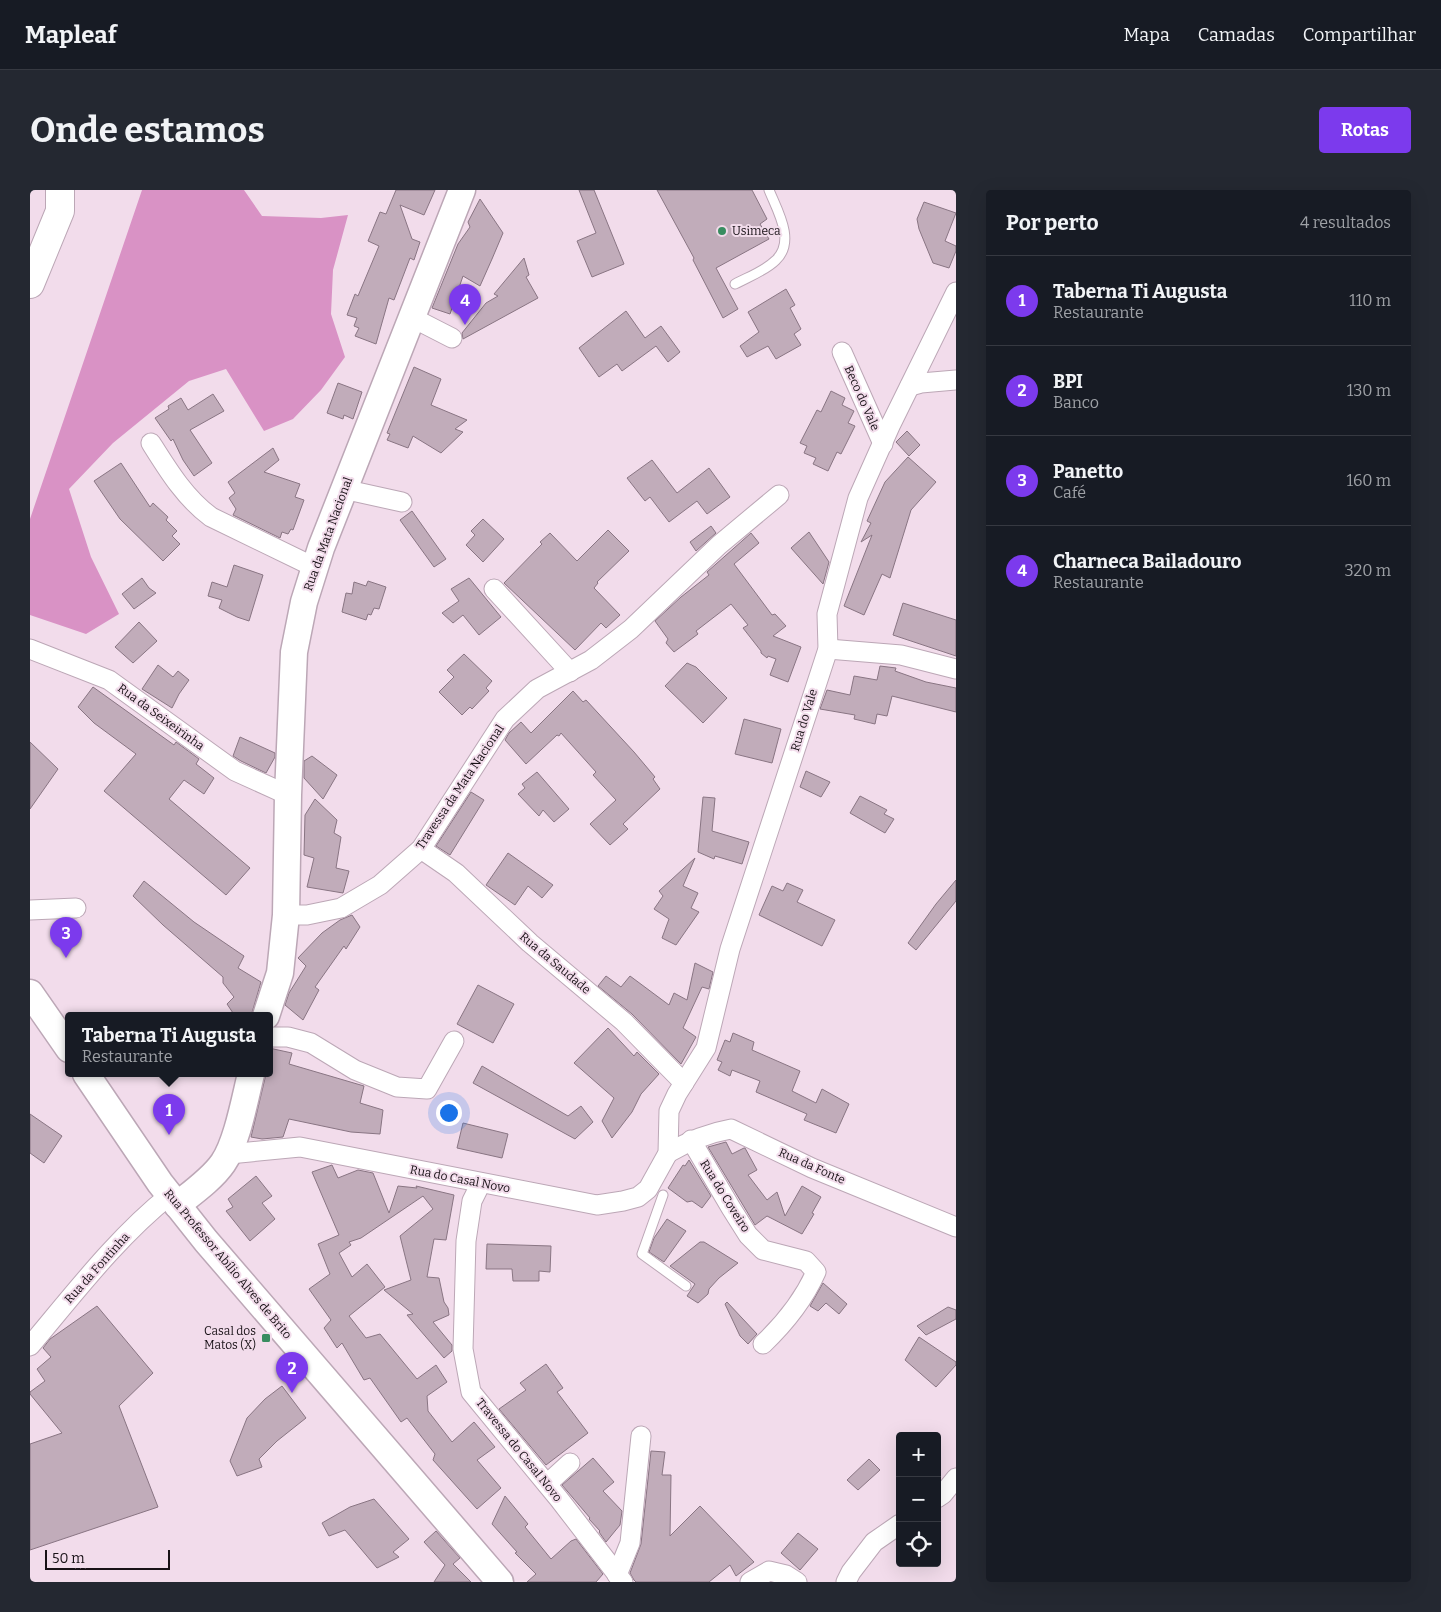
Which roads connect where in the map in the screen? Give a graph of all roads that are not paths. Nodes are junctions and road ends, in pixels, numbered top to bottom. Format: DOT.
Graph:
graph roads {
  1 [pos="59,190"];
  2 [pos="462,190"];
  3 [pos="768,190"];
  4 [pos="30,247"];
  5 [pos="30,284"];
  6 [pos="735,284"];
  7 [pos="956,292"];
  8 [pos="411,317"];
  9 [pos="452,338"];
  10 [pos="842,352"];
  11 [pos="956,380"];
  12 [pos="910,386"];
  13 [pos="151,443"];
  14 [pos="883,444"];
  15 [pos="344,489"];
  16 [pos="779,494"];
  17 [pos="402,502"];
  18 [pos="314,567"];
  19 [pos="494,589"];
  20 [pos="30,649"];
  21 [pos="828,649"];
  22 [pos="956,669"];
  23 [pos="570,672"];
  24 [pos="288,795"];
  25 [pos="420,849"];
  26 [pos="76,908"];
  27 [pos="30,910"];
  28 [pos="286,915"];
  29 [pos="30,993"];
  30 [pos="267,1012"];
  31 [pos="273,1038"];
  32 [pos="454,1041"];
  33 [pos="65,1043"];
  34 [pos="88,1077"];
  35 [pos="250,1077"];
  36 [pos="684,1083"];
  37 [pos="691,1140"];
  38 [pos="668,1153"];
  39 [pos="229,1154"];
  40 [pos="480,1183"];
  41 [pos="663,1195"];
  42 [pos="173,1200"];
  43 [pos="956,1228"];
  44 [pos="686,1286"];
  45 [pos="763,1344"];
  46 [pos="30,1346"];
  47 [pos="640,1436"];
  48 [pos="570,1463"];
  49 [pos="956,1478"];
  50 [pos="547,1484"];
  51 [pos="941,1495"];
  52 [pos="896,1527"];
  53 [pos="620,1578"];
  54 [pos="500,1582"];
  55 [pos="750,1582"];
  56 [pos="797,1582"];
  57 [pos="846,1582"];
  1 -- 4 [label="highway"];
  1 -- 5 [label="highway"];
  2 -- 8 [label="street, Rua da Mata Nacional"];
  3 -- 6 [label="lane"];
  7 -- 12 [label="street, Rua do Vale"];
  8 -- 9 [label="street"];
  8 -- 15 [label="street, Rua da Mata Nacional"];
  10 -- 14 [label="street, Beco do Vale"];
  11 -- 12 [label="street"];
  12 -- 14 [label="street, Rua do Vale"];
  13 -- 18 [label="street"];
  14 -- 21 [label="street, Rua do Vale"];
  15 -- 17 [label="street"];
  15 -- 18 [label="street, Rua da Mata Nacional"];
  16 -- 23 [label="street, Travessa da Mata Nacional"];
  18 -- 24 [label="street, Rua da Mata Nacional"];
  19 -- 23 [label="street"];
  20 -- 24 [label="street, Rua da Seixeirinha"];
  21 -- 22 [label="street"];
  21 -- 36 [label="street, Rua do Vale"];
  23 -- 25 [label="street, Travessa da Mata Nacional"];
  24 -- 28 [label="street, Rua da Mata Nacional"];
  25 -- 28 [label="street, Travessa da Mata Nacional"];
  25 -- 36 [label="street, Rua da Saudade"];
  26 -- 27 [label="street"];
  28 -- 30 [label="street, Rua da Mata Nacional"];
  29 -- 33 [label="street"];
  31 -- 32 [label="street"];
  34 -- 42 [label="street, Rua Professor Abílio Alves de Brito"];
  35 -- 39 [label="street"];
  36 -- 38 [label="street, Rua do Vale"];
  37 -- 38 [label="street, Rua da Fonte"];
  37 -- 43 [label="street, Rua da Fonte"];
  37 -- 45 [label="street, Rua do Coveiro"];
  38 -- 40 [label="street, Rua do Casal Novo"];
  39 -- 40 [label="street, Rua do Casal Novo"];
  39 -- 42 [label="street"];
  40 -- 50 [label="street, Travessa do Casal Novo"];
  41 -- 44 [label="lane"];
  42 -- 46 [label="street, Rua da Fontinha"];
  42 -- 54 [label="street, Rua Professor Abílio Alves de Brito"];
  47 -- 53 [label="street"];
  48 -- 50 [label="street"];
  49 -- 51 [label="street"];
  50 -- 53 [label="street, Travessa do Casal Novo"];
  52 -- 57 [label="street"];
  55 -- 56 [label="street"];
}
